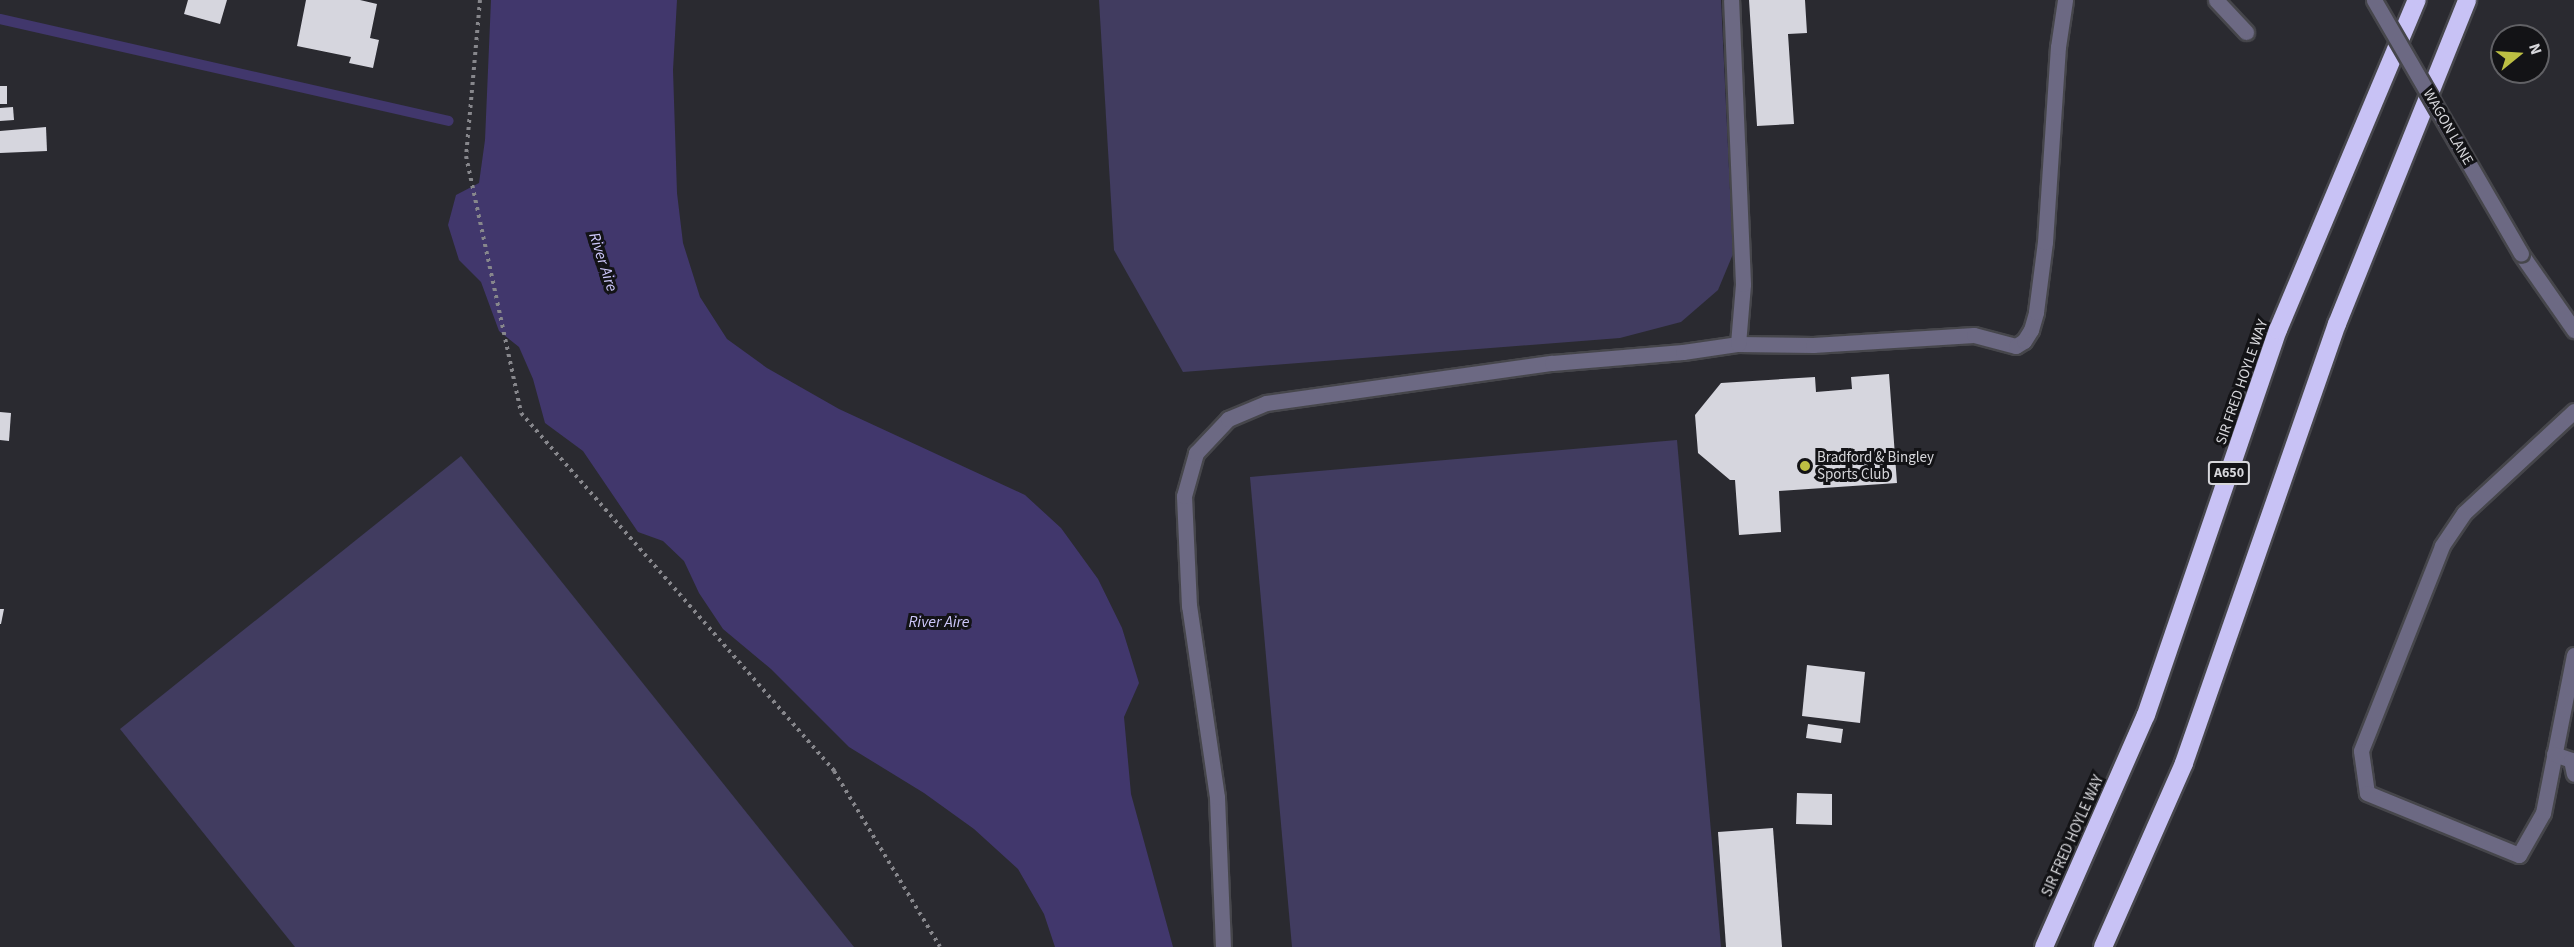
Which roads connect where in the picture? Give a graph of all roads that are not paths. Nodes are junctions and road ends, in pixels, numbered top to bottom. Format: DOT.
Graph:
graph roads {
  1 [pos="1731,0"];
  2 [pos="2065,0"];
  3 [pos="2216,0"];
  4 [pos="2374,0"];
  5 [pos="2417,0"];
  6 [pos="2467,0"];
  7 [pos="2246,32"];
  8 [pos="2574,330"];
  9 [pos="1738,344"];
  10 [pos="2574,411"];
  11 [pos="2574,655"];
  12 [pos="2554,754"];
  13 [pos="2574,774"];
  14 [pos="1223,947"];
  15 [pos="2044,947"];
  16 [pos="2103,947"];
  1 -- 9 [label="street"];
  2 -- 9 [label="street"];
  3 -- 7 [label="street"];
  4 -- 8 [label="street, WAGON LANE, bridge"];
  5 -- 15 [label="highway, SIR FRED HOYLE WAY / A650"];
  6 -- 16 [label="highway"];
  9 -- 14 [label="street"];
  10 -- 12 [label="street"];
  11 -- 12 [label="street"];
  12 -- 13 [label="street"];
}
